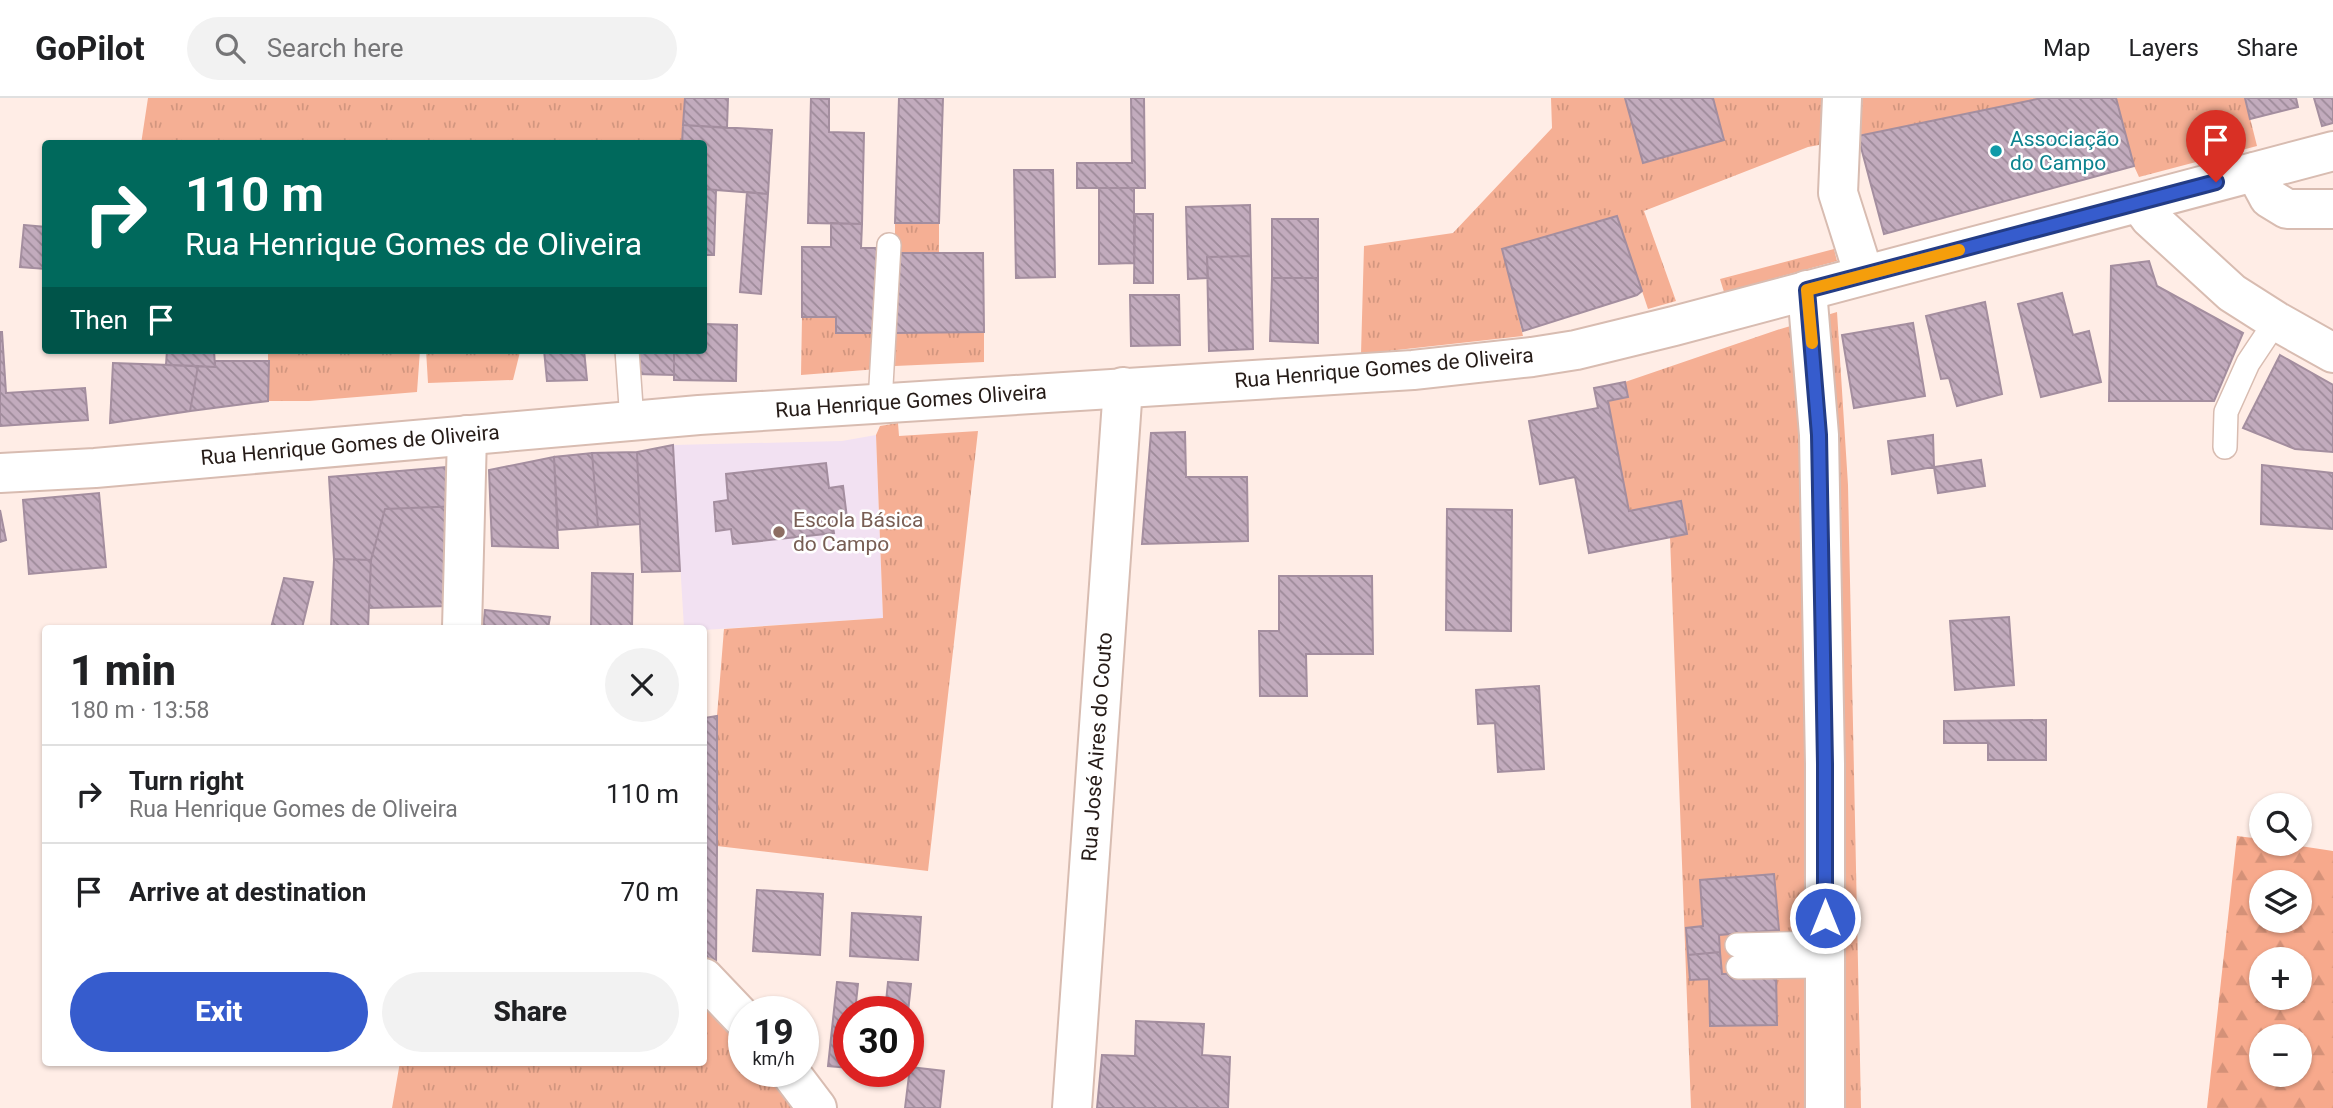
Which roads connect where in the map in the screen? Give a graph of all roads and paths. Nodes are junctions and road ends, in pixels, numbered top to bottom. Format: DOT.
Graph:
graph roads {
  1 [pos="1842,98"];
  2 [pos="2333,151"];
  3 [pos="2255,172"];
  4 [pos="2139,203"];
  5 [pos="2333,209"];
  6 [pos="889,245"];
  7 [pos="1864,275"];
  8 [pos="1807,290"];
  9 [pos="2276,321"];
  10 [pos="2333,353"];
  11 [pos="627,354"];
  12 [pos="1123,387"];
  13 [pos="880,403"];
  14 [pos="699,415"];
  15 [pos="632,421"];
  16 [pos="467,435"];
  17 [pos="2225,447"];
  18 [pos="0,473"];
  19 [pos="462,625"];
  20 [pos="1825,955"];
  21 [pos="1737,956"];
  22 [pos="707,981"];
  23 [pos="728,1003"];
  24 [pos="801,1087"];
  25 [pos="817,1108"];
  26 [pos="1072,1108"];
  27 [pos="1825,1108"];
  1 -- 7 [label="street"];
  2 -- 3 [label="street, Rua Henrique Gomes de Oliveira"];
  3 -- 4 [label="street, Rua Henrique Gomes de Oliveira"];
  3 -- 5 [label="street"];
  4 -- 7 [label="street, Rua Henrique Gomes de Oliveira"];
  4 -- 9 [label="street"];
  6 -- 13 [label="lane"];
  7 -- 8 [label="street, Rua Henrique Gomes de Oliveira"];
  8 -- 12 [label="street, Rua Henrique Gomes de Oliveira"];
  8 -- 20 [label="street"];
  9 -- 10 [label="street"];
  9 -- 17 [label="lane"];
  11 -- 15 [label="lane"];
  12 -- 13 [label="street, Rua Henrique Gomes Oliveira"];
  12 -- 26 [label="street, Rua José Aires do Couto"];
  13 -- 14 [label="street, Rua Henrique Gomes Oliveira"];
  14 -- 15 [label="street, Rua Henrique Gomes de Oliveira"];
  15 -- 16 [label="street, Rua Henrique Gomes de Oliveira"];
  16 -- 18 [label="street, Rua Henrique Gomes de Oliveira"];
  16 -- 19 [label="street"];
  20 -- 21 [label="lane"];
  20 -- 27 [label="street"];
  22 -- 23 [label="street"];
  24 -- 25 [label="street"];
}
